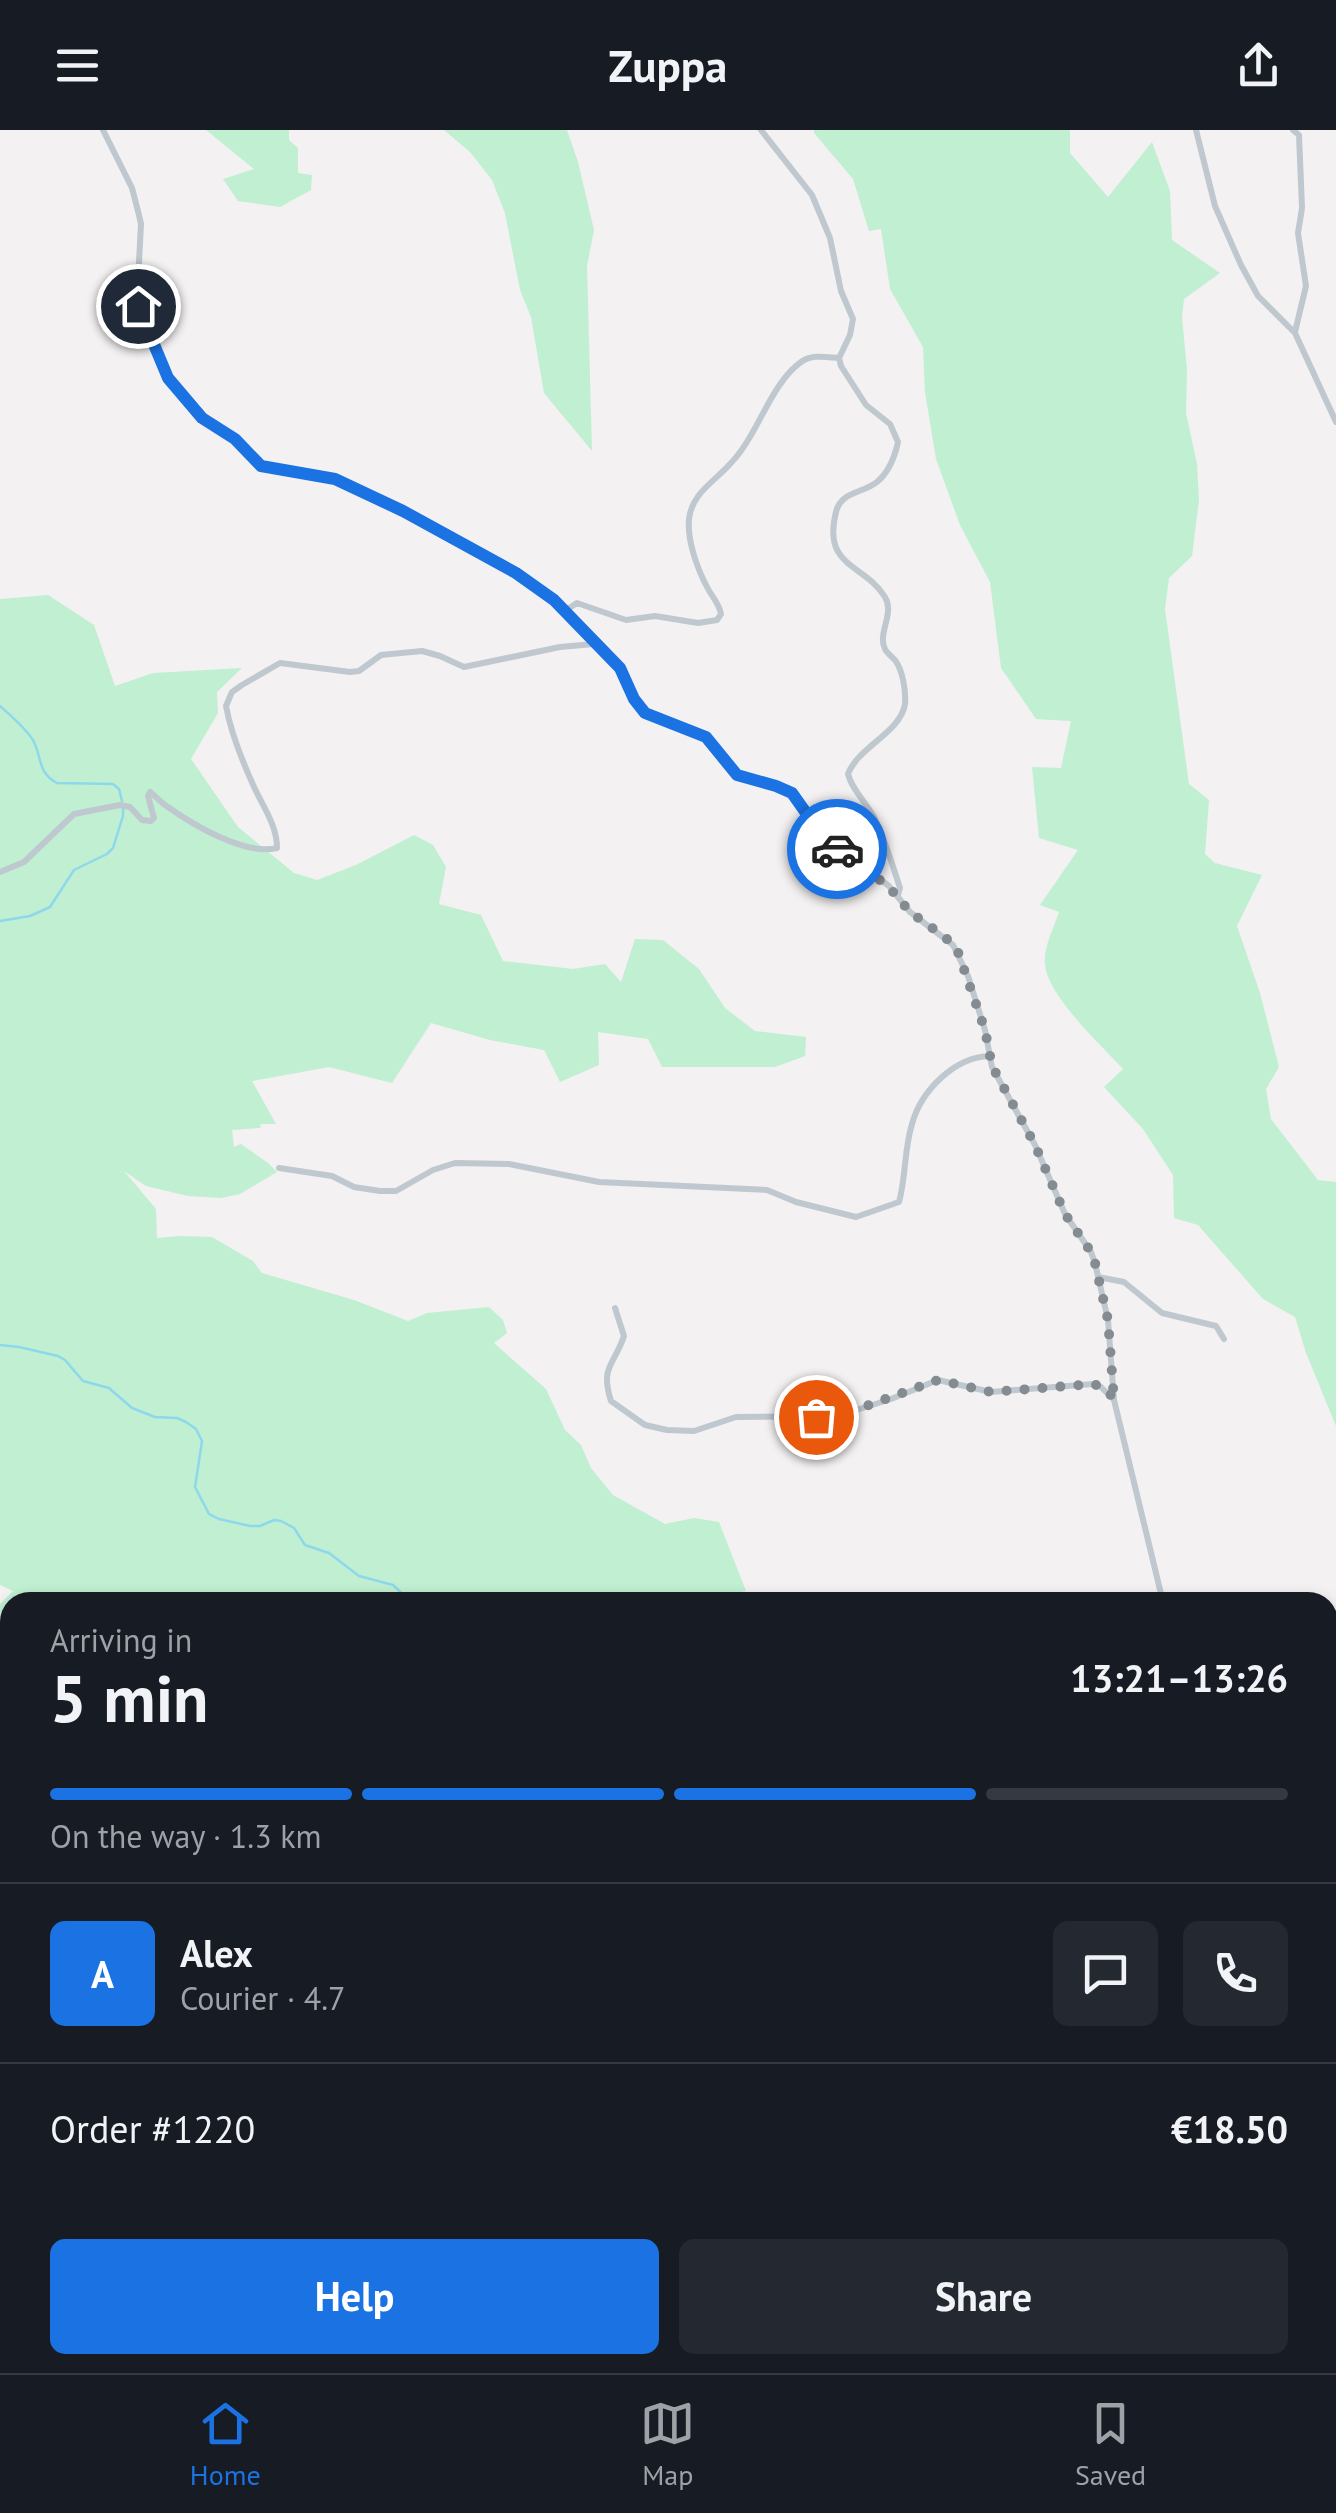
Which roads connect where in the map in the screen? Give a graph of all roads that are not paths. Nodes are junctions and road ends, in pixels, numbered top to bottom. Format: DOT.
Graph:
graph roads {
  1 [pos="103,130"];
  2 [pos="761,130"];
  3 [pos="1196,130"];
  4 [pos="1294,130"];
  5 [pos="1295,333"];
  6 [pos="838,358"];
  7 [pos="1336,422"];
  8 [pos="566,610"];
  9 [pos="595,644"];
  10 [pos="0,872"];
  11 [pos="898,896"];
  12 [pos="990,1056"];
  13 [pos="279,1168"];
  14 [pos="1098,1277"];
  15 [pos="615,1308"];
  16 [pos="1224,1339"];
  17 [pos="1114,1400"];
  18 [pos="1160,1592"];
  1 -- 8 [label="street"];
  2 -- 6 [label="street"];
  3 -- 5 [label="street"];
  4 -- 5 [label="street"];
  5 -- 7 [label="street"];
  6 -- 8 [label="street"];
  6 -- 11 [label="street"];
  8 -- 9 [label="street"];
  9 -- 10 [label="street"];
  9 -- 11 [label="street"];
  11 -- 12 [label="street"];
  12 -- 13 [label="street"];
  12 -- 14 [label="street"];
  14 -- 16 [label="street"];
  14 -- 17 [label="street"];
  15 -- 17 [label="street"];
  17 -- 18 [label="street"];
}
